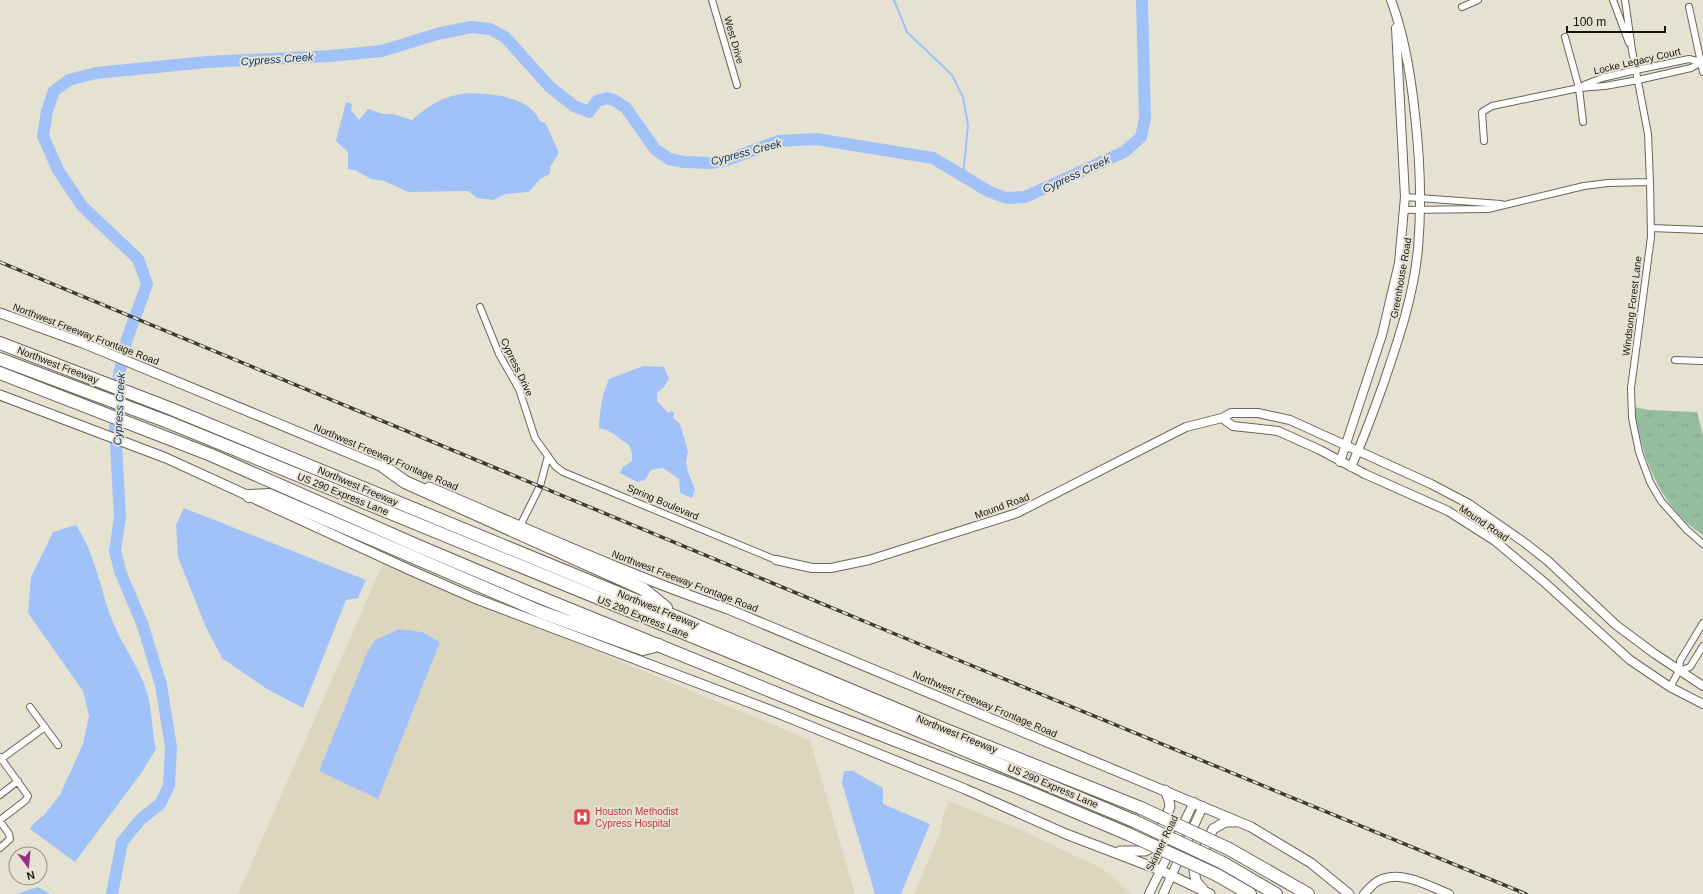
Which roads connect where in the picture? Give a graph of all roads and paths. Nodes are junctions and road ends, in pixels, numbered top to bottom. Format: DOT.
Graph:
graph roads {
  1 [pos="712,0"];
  2 [pos="1391,0"];
  3 [pos="1478,0"];
  4 [pos="1613,0"];
  5 [pos="1625,0"];
  6 [pos="1462,6"];
  7 [pos="1689,7"];
  8 [pos="1396,14"];
  9 [pos="1565,37"];
  10 [pos="1632,50"];
  11 [pos="1702,62"];
  12 [pos="1636,70"];
  13 [pos="1703,72"];
  14 [pos="1638,80"];
  15 [pos="737,85"];
  16 [pos="1579,88"];
  17 [pos="1583,122"];
  18 [pos="1484,141"];
  19 [pos="1650,182"];
  20 [pos="1405,197"];
  21 [pos="1421,198"];
  22 [pos="1504,204"];
  23 [pos="1404,210"];
  24 [pos="1420,210"];
  25 [pos="1651,228"];
  26 [pos="1703,230"];
  27 [pos="480,306"];
  28 [pos="0,312"];
  29 [pos="0,343"];
  30 [pos="0,359"];
  31 [pos="1675,360"];
  32 [pos="1703,361"];
  33 [pos="0,373"];
  34 [pos="0,395"];
  35 [pos="1222,418"];
  36 [pos="1346,445"];
  37 [pos="1358,451"];
  38 [pos="548,456"];
  39 [pos="1340,462"];
  40 [pos="384,467"];
  41 [pos="1351,467"];
  42 [pos="249,496"];
  43 [pos="520,526"];
  44 [pos="1703,544"];
  45 [pos="776,560"];
  46 [pos="674,616"];
  47 [pos="1703,623"];
  48 [pos="659,645"];
  49 [pos="1703,646"];
  50 [pos="1680,671"];
  51 [pos="1703,686"];
  52 [pos="1670,687"];
  53 [pos="1703,704"];
  54 [pos="30,707"];
  55 [pos="45,727"];
  56 [pos="58,745"];
  57 [pos="1,758"];
  58 [pos="18,782"];
  59 [pos="1165,790"];
  60 [pos="0,795"];
  61 [pos="1194,802"];
  62 [pos="1203,806"];
  63 [pos="0,821"];
  64 [pos="1240,822"];
  65 [pos="0,848"];
  66 [pos="1114,851"];
  67 [pos="1160,870"];
  68 [pos="1172,876"];
  69 [pos="1208,893"];
  70 [pos="1149,894"];
  71 [pos="1163,894"];
  72 [pos="1250,894"];
  73 [pos="1276,894"];
  74 [pos="1308,894"];
  75 [pos="1349,894"];
  76 [pos="1364,894"];
  77 [pos="1448,894"];
  1 -- 15 [label="street, West Drive"];
  2 -- 8 [label="street, Greenhouse Road"];
  3 -- 6 [label="street"];
  4 -- 10 [label="street, Windsong Forest Lane"];
  5 -- 10 [label="street, Windsong Forest Lane"];
  7 -- 11 [label="street"];
  8 -- 20 [label="street, Greenhouse Road"];
  8 -- 21 [label="street, Greenhouse Road"];
  9 -- 16 [label="street"];
  10 -- 12 [label="street, Windsong Forest Lane"];
  11 -- 12 [label="street, Locke Legacy Court"];
  11 -- 13 [label="street"];
  11 -- 14 [label="street, Locke Legacy Court"];
  12 -- 14 [label="street, Windsong Forest Lane"];
  12 -- 16 [label="street, Locke Legacy Court"];
  14 -- 16 [label="street, Locke Legacy Court"];
  14 -- 19 [label="street, Windsong Forest Lane"];
  16 -- 17 [label="street"];
  16 -- 18 [label="street, Locke Legacy Court"];
  19 -- 22 [label="street"];
  19 -- 25 [label="street, Windsong Forest Lane"];
  20 -- 21 [label="street"];
  20 -- 23 [label="street, Greenhouse Road"];
  21 -- 22 [label="street"];
  21 -- 24 [label="street, Greenhouse Road"];
  22 -- 24 [label="street"];
  23 -- 24 [label="street"];
  23 -- 36 [label="street, Greenhouse Road"];
  24 -- 37 [label="street, Greenhouse Road"];
  25 -- 26 [label="street"];
  25 -- 44 [label="street, Windsong Forest Lane"];
  27 -- 38 [label="street, Cypress Drive"];
  28 -- 40 [label="main road, Northwest Freeway Frontage Road"];
  29 -- 46 [label="highway, Northwest Freeway"];
  30 -- 73 [label="highway, US 290 Express Lane, bridge"];
  31 -- 32 [label="street"];
  33 -- 48 [label="highway"];
  34 -- 42 [label="main road"];
  35 -- 36 [label="street, Mound Road"];
  35 -- 39 [label="street, Mound Road"];
  35 -- 45 [label="street, Mound Road"];
  36 -- 37 [label="street, Mound Road"];
  36 -- 39 [label="street, Greenhouse Road"];
  37 -- 41 [label="street, Greenhouse Road"];
  37 -- 50 [label="street, Mound Road"];
  38 -- 43 [label="street"];
  38 -- 45 [label="street, Spring Boulevard"];
  39 -- 41 [label="street, Mound Road"];
  40 -- 43 [label="main road, Northwest Freeway Frontage Road"];
  40 -- 46 [label="highway"];
  41 -- 52 [label="street, Mound Road"];
  42 -- 48 [label="highway"];
  42 -- 66 [label="main road"];
  43 -- 59 [label="main road, Northwest Freeway Frontage Road"];
  46 -- 74 [label="highway, Northwest Freeway, bridge"];
  47 -- 50 [label="street"];
  48 -- 72 [label="highway, bridge"];
  49 -- 50 [label="street"];
  50 -- 51 [label="street, Mound Road"];
  50 -- 52 [label="street"];
  52 -- 53 [label="street, Mound Road"];
  54 -- 55 [label="street"];
  55 -- 56 [label="street"];
  55 -- 57 [label="street"];
  57 -- 58 [label="street"];
  58 -- 60 [label="street"];
  58 -- 63 [label="street"];
  59 -- 61 [label="main road, Northwest Freeway Frontage Road"];
  59 -- 66 [label="main road"];
  61 -- 62 [label="main road, Northwest Freeway Frontage Road"];
  61 -- 67 [label="street, Skinner Road"];
  62 -- 64 [label="main road, Northwest Freeway Frontage Road"];
  62 -- 68 [label="street, Skinner Road"];
  63 -- 65 [label="street"];
  64 -- 69 [label="main road"];
  64 -- 75 [label="main road, Northwest Freeway Frontage Road"];
  66 -- 67 [label="main road"];
  67 -- 68 [label="main road"];
  67 -- 70 [label="street, Skinner Road"];
  68 -- 69 [label="main road"];
  68 -- 71 [label="street, Skinner Road"];
  76 -- 77 [label="street"];
}
